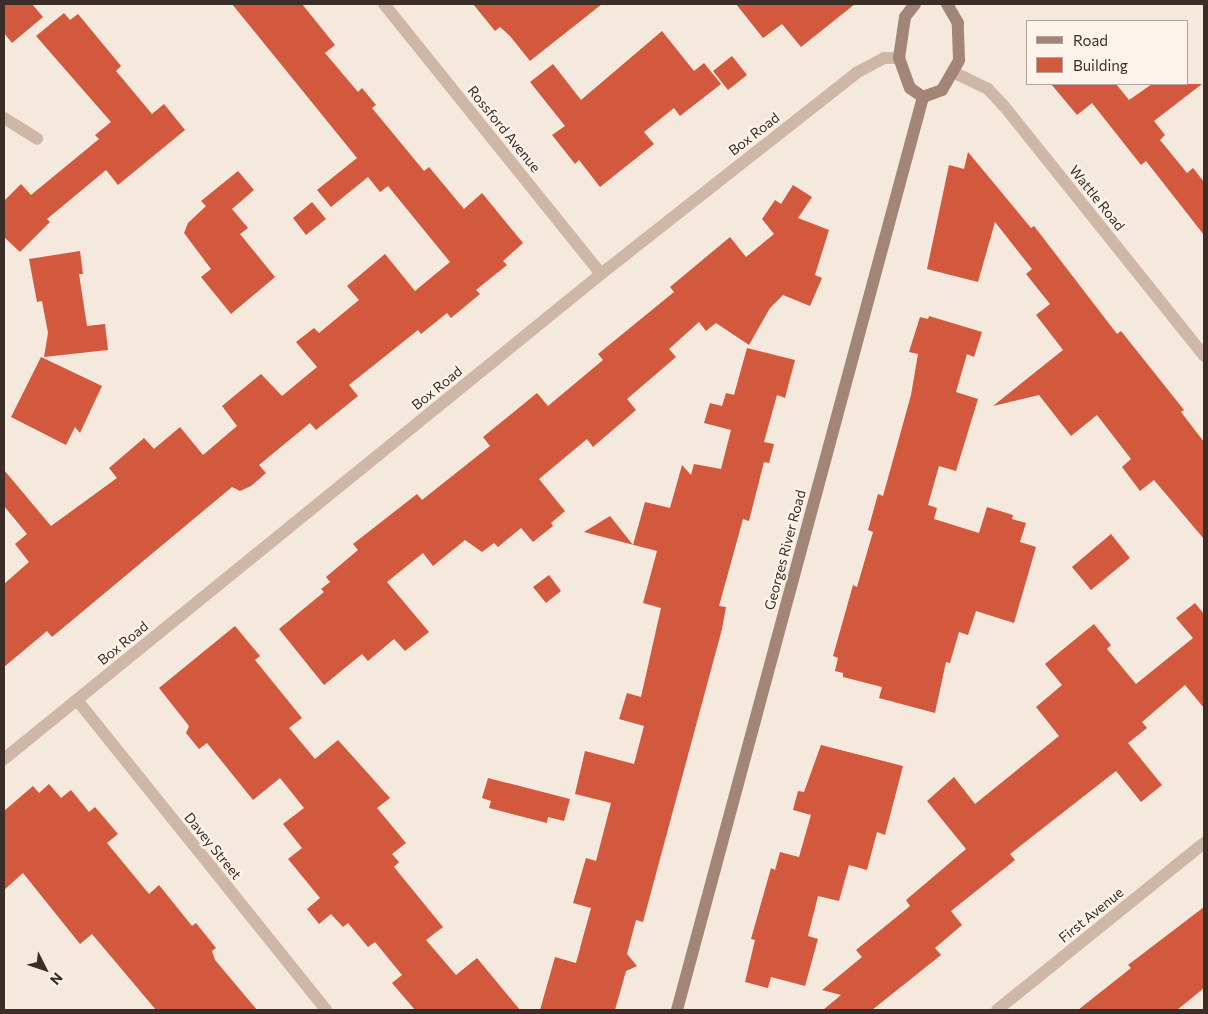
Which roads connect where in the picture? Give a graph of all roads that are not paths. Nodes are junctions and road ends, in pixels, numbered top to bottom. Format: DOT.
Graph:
graph roads {
  1 [pos="384,4"];
  2 [pos="914,4"];
  3 [pos="947,4"];
  4 [pos="899,58"];
  5 [pos="955,73"];
  6 [pos="923,97"];
  7 [pos="4,118"];
  8 [pos="37,139"];
  9 [pos="601,274"];
  10 [pos="1204,356"];
  11 [pos="77,700"];
  12 [pos="4,759"];
  13 [pos="1204,843"];
  14 [pos="326,1010"];
  15 [pos="677,1010"];
  16 [pos="997,1010"];
  1 -- 9 [label="street, Rossford Avenue"];
  2 -- 4 [label="street"];
  3 -- 5 [label="street"];
  4 -- 6 [label="street"];
  4 -- 9 [label="street, Box Road"];
  5 -- 6 [label="street"];
  5 -- 10 [label="street, Wattle Road"];
  6 -- 15 [label="street, Georges River Road"];
  7 -- 8 [label="street"];
  9 -- 11 [label="street, Box Road"];
  11 -- 12 [label="street, Box Road"];
  11 -- 14 [label="street, Davey Street"];
  13 -- 16 [label="street, First Avenue"];
}
